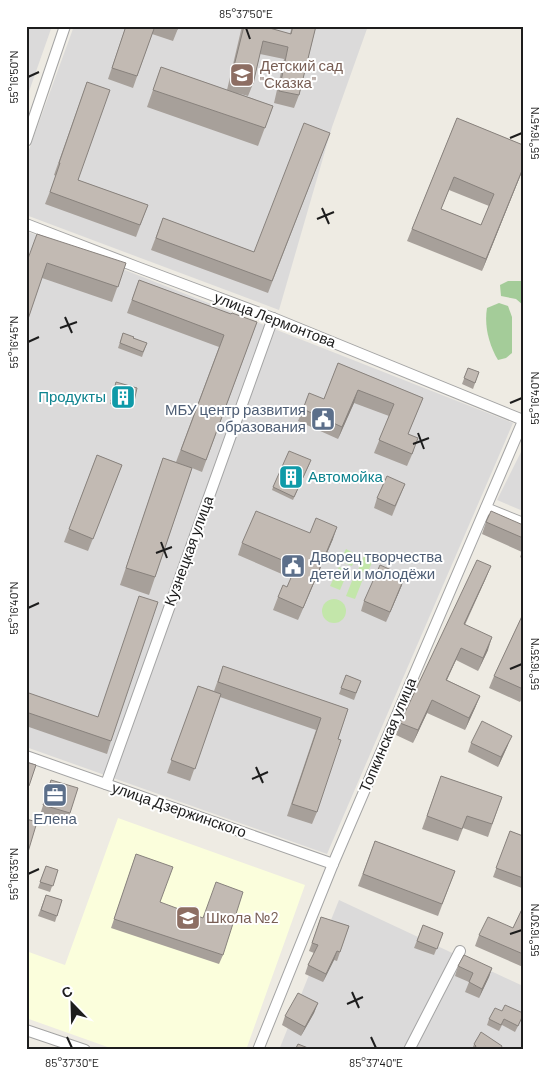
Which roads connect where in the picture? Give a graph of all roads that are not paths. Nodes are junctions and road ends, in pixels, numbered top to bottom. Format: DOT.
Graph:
graph roads {
  1 [pos="65,26"];
  2 [pos="26,141"];
  3 [pos="26,224"];
  4 [pos="273,318"];
  5 [pos="523,421"];
  6 [pos="486,508"];
  7 [pos="523,523"];
  8 [pos="26,756"];
  9 [pos="106,784"];
  10 [pos="332,864"];
  11 [pos="460,950"];
  12 [pos="26,1030"];
  13 [pos="85,1050"];
  14 [pos="258,1050"];
  15 [pos="409,1050"];
  1 -- 2 [label="street"];
  3 -- 4 [label="street, улица Лермонтова"];
  4 -- 5 [label="street, улица Лермонтова"];
  4 -- 9 [label="street, Кузнецкая улица"];
  5 -- 6 [label="street, Топкинская улица"];
  6 -- 7 [label="street"];
  6 -- 10 [label="street, Топкинская улица"];
  8 -- 9 [label="street, улица Дзержинского"];
  9 -- 10 [label="street, улица Дзержинского"];
  10 -- 14 [label="street, Топкинская улица"];
  11 -- 15 [label="street"];
  12 -- 13 [label="street"];
}
